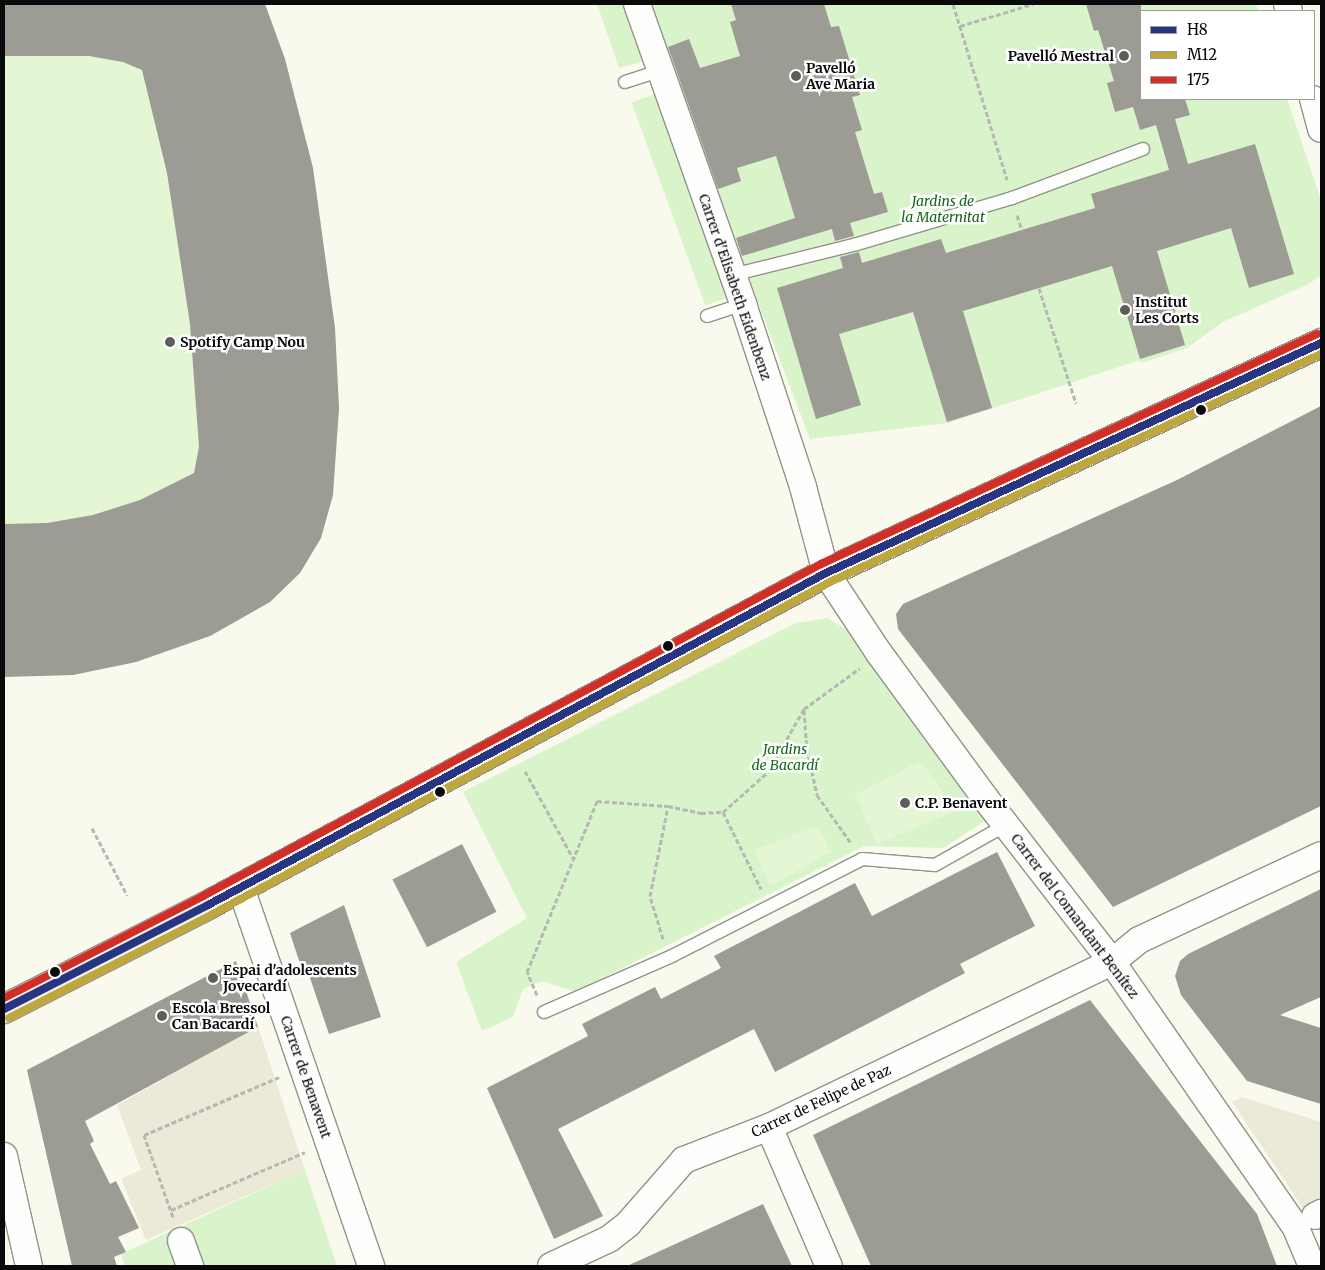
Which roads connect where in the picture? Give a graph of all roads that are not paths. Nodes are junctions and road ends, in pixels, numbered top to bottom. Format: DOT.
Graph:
graph roads {
  1 [pos="637,4"];
  2 [pos="658,71"];
  3 [pos="625,82"];
  4 [pos="1313,100"];
  5 [pos="1321,129"];
  6 [pos="1143,149"];
  7 [pos="732,275"];
  8 [pos="743,304"];
  9 [pos="707,316"];
  10 [pos="1321,342"];
  11 [pos="826,573"];
  12 [pos="1006,826"];
  13 [pos="1321,855"];
  14 [pos="241,888"];
  15 [pos="1112,962"];
  16 [pos="4,1009"];
  17 [pos="544,1012"];
  18 [pos="769,1127"];
  19 [pos="4,1156"];
  20 [pos="178,1230"];
  21 [pos="30,1266"];
  22 [pos="190,1266"];
  23 [pos="371,1266"];
  24 [pos="551,1266"];
  25 [pos="829,1266"];
  26 [pos="1312,1266"];
  1 -- 2 [label="street, Carrer d'Elisabeth Eidenbenz"];
  2 -- 3 [label="lane"];
  2 -- 7 [label="street, Carrer d'Elisabeth Eidenbenz"];
  4 -- 5 [label="street"];
  6 -- 7 [label="lane"];
  7 -- 8 [label="street, Carrer d'Elisabeth Eidenbenz"];
  8 -- 9 [label="lane"];
  8 -- 11 [label="street, Carrer d'Elisabeth Eidenbenz"];
  10 -- 11 [label="main road"];
  11 -- 12 [label="street, Carrer del Comandant Benítez"];
  11 -- 14 [label="main road"];
  12 -- 15 [label="street, Carrer del Comandant Benítez"];
  12 -- 17 [label="lane"];
  13 -- 15 [label="street, Carrer de Felipe de Paz"];
  14 -- 16 [label="main road"];
  14 -- 23 [label="street, Carrer de Benavent"];
  15 -- 18 [label="street, Carrer de Felipe de Paz"];
  15 -- 26 [label="street, Carrer del Comandant Benítez"];
  18 -- 24 [label="street, Carrer de Felipe de Paz"];
  18 -- 25 [label="street"];
  19 -- 21 [label="street"];
  20 -- 22 [label="street"];
}
